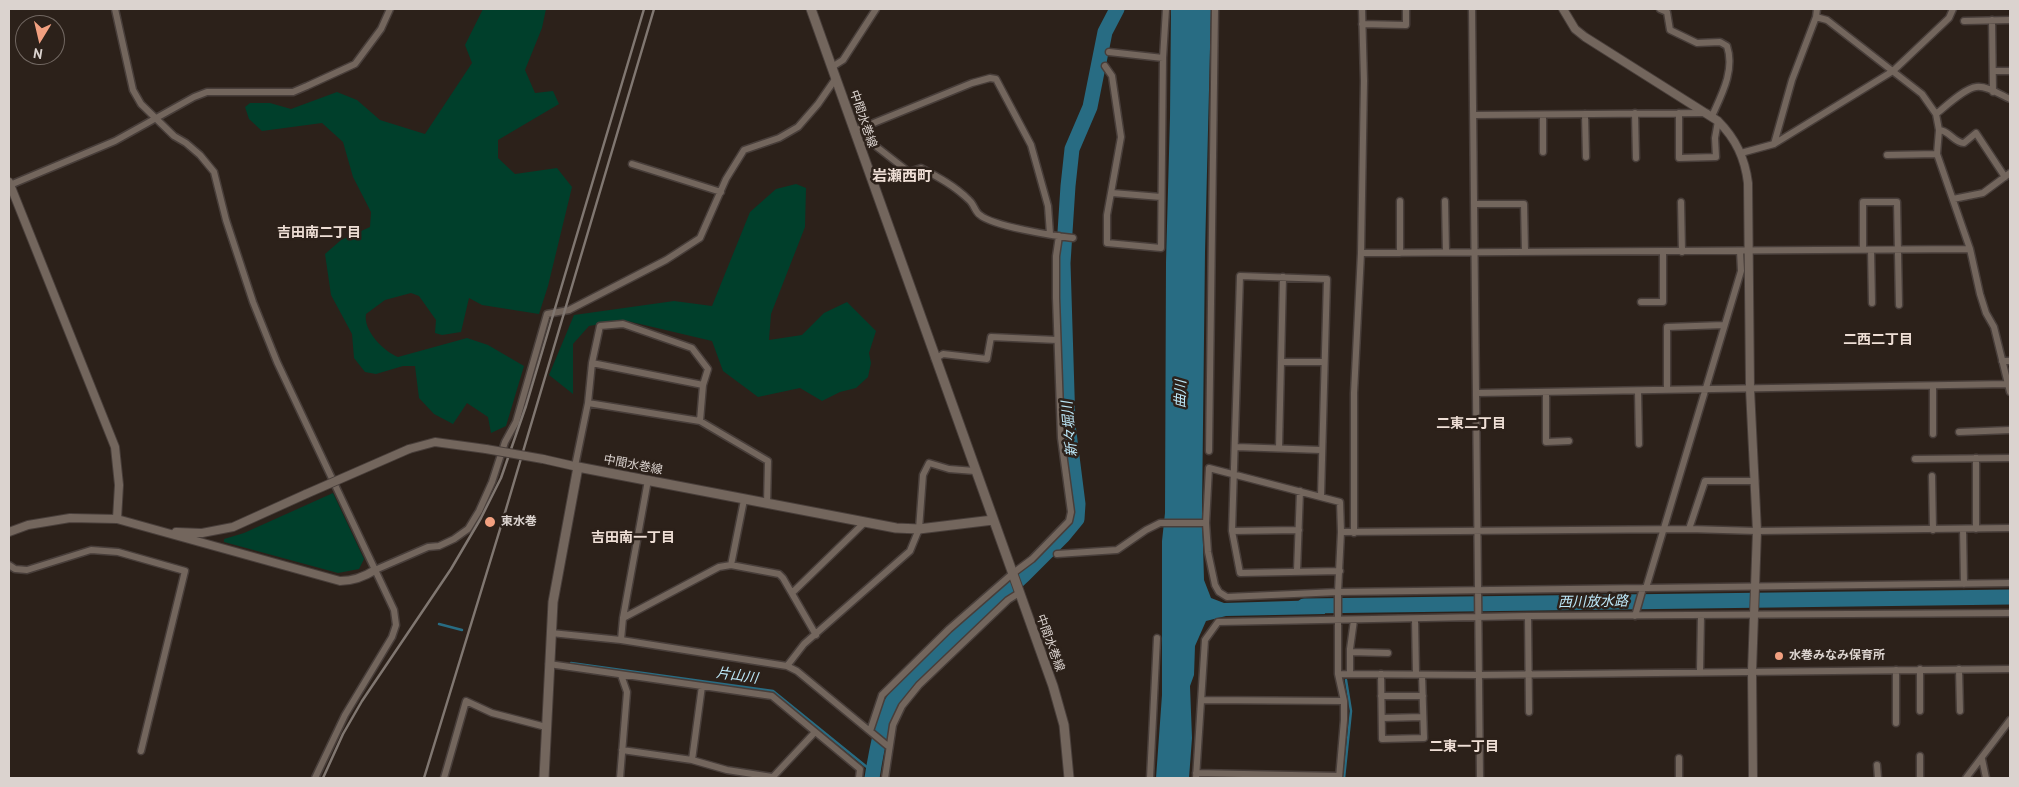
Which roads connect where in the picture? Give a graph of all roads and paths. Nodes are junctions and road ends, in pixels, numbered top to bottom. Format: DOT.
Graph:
graph roads {
  1 [pos="115,9"];
  2 [pos="390,9"];
  3 [pos="812,9"];
  4 [pos="876,9"];
  5 [pos="1166,9"];
  6 [pos="1215,9"];
  7 [pos="1362,9"];
  8 [pos="1406,9"];
  9 [pos="1472,9"];
  10 [pos="1563,9"];
  11 [pos="1660,9"];
  12 [pos="1817,9"];
  13 [pos="1953,9"];
  14 [pos="1667,10"];
  15 [pos="1816,17"];
  16 [pos="1992,20"];
  17 [pos="2010,20"];
  18 [pos="1964,21"];
  19 [pos="1362,24"];
  20 [pos="1109,52"];
  21 [pos="1163,58"];
  22 [pos="1105,66"];
  23 [pos="832,67"];
  24 [pos="1894,71"];
  25 [pos="1993,71"];
  26 [pos="2010,71"];
  27 [pos="836,78"];
  28 [pos="1993,92"];
  29 [pos="2010,99"];
  30 [pos="1635,113"];
  31 [pos="1679,113"];
  32 [pos="1586,114"];
  33 [pos="1936,114"];
  34 [pos="1474,115"];
  35 [pos="1543,115"];
  36 [pos="1713,117"];
  37 [pos="155,119"];
  38 [pos="854,130"];
  39 [pos="1939,130"];
  40 [pos="1774,144"];
  41 [pos="859,145"];
  42 [pos="1543,152"];
  43 [pos="1741,152"];
  44 [pos="1937,154"];
  45 [pos="1887,155"];
  46 [pos="1586,157"];
  47 [pos="1636,158"];
  48 [pos="632,164"];
  49 [pos="2008,175"];
  50 [pos="9,184"];
  51 [pos="721,192"];
  52 [pos="1112,192"];
  53 [pos="1161,197"];
  54 [pos="1953,199"];
  55 [pos="1400,201"];
  56 [pos="1445,201"];
  57 [pos="1681,202"];
  58 [pos="1474,204"];
  59 [pos="1050,234"];
  60 [pos="1059,236"];
  61 [pos="1073,238"];
  62 [pos="1862,249"];
  63 [pos="1897,249"];
  64 [pos="1970,249"];
  65 [pos="1872,250"];
  66 [pos="1740,251"];
  67 [pos="1749,251"];
  68 [pos="1446,252"];
  69 [pos="1475,252"];
  70 [pos="1525,252"];
  71 [pos="1663,252"];
  72 [pos="1682,252"];
  73 [pos="1360,253"];
  74 [pos="1400,253"];
  75 [pos="1282,277"];
  76 [pos="1641,302"];
  77 [pos="1872,303"];
  78 [pos="1899,305"];
  79 [pos="1724,325"];
  80 [pos="1057,340"];
  81 [pos="935,359"];
  82 [pos="2002,361"];
  83 [pos="2010,361"];
  84 [pos="1281,362"];
  85 [pos="1324,362"];
  86 [pos="592,363"];
  87 [pos="2008,384"];
  88 [pos="704,385"];
  89 [pos="1933,386"];
  90 [pos="1750,389"];
  91 [pos="1667,390"];
  92 [pos="1704,390"];
  93 [pos="1638,391"];
  94 [pos="2010,392"];
  95 [pos="1477,393"];
  96 [pos="1546,393"];
  97 [pos="588,403"];
  98 [pos="700,421"];
  99 [pos="2010,430"];
  100 [pos="1959,432"];
  101 [pos="1933,434"];
  102 [pos="1569,441"];
  103 [pos="1639,444"];
  104 [pos="1236,447"];
  105 [pos="1279,448"];
  106 [pos="1209,450"];
  107 [pos="1321,450"];
  108 [pos="1976,458"];
  109 [pos="2010,458"];
  110 [pos="1915,459"];
  111 [pos="576,466"];
  112 [pos="975,471"];
  113 [pos="1234,473"];
  114 [pos="1932,476"];
  115 [pos="648,480"];
  116 [pos="1756,481"];
  117 [pos="1300,491"];
  118 [pos="1321,496"];
  119 [pos="744,500"];
  120 [pos="767,504"];
  121 [pos="117,519"];
  122 [pos="993,520"];
  123 [pos="864,523"];
  124 [pos="1206,523"];
  125 [pos="2010,528"];
  126 [pos="919,529"];
  127 [pos="1663,529"];
  128 [pos="1689,529"];
  129 [pos="1963,529"];
  130 [pos="1976,529"];
  131 [pos="1299,530"];
  132 [pos="1933,530"];
  133 [pos="162,531"];
  134 [pos="1232,531"];
  135 [pos="1757,531"];
  136 [pos="9,532"];
  137 [pos="1342,532"];
  138 [pos="1478,532"];
  139 [pos="1354,533"];
  140 [pos="1057,554"];
  141 [pos="9,565"];
  142 [pos="731,565"];
  143 [pos="375,570"];
  144 [pos="1340,570"];
  145 [pos="1297,571"];
  146 [pos="1012,574"];
  147 [pos="2010,583"];
  148 [pos="1964,584"];
  149 [pos="1644,588"];
  150 [pos="1755,588"];
  151 [pos="792,593"];
  152 [pos="1018,593"];
  153 [pos="1479,593"];
  154 [pos="1338,594"];
  155 [pos="2010,613"];
  156 [pos="1755,614"];
  157 [pos="1338,616"];
  158 [pos="1478,616"];
  159 [pos="1528,616"];
  160 [pos="1635,616"];
  161 [pos="1700,616"];
  162 [pos="623,618"];
  163 [pos="1415,619"];
  164 [pos="1354,620"];
  165 [pos="551,633"];
  166 [pos="816,635"];
  167 [pos="1158,638"];
  168 [pos="621,640"];
  169 [pos="1350,652"];
  170 [pos="1388,653"];
  171 [pos="549,664"];
  172 [pos="787,666"];
  173 [pos="1959,669"];
  174 [pos="2010,669"];
  175 [pos="1896,670"];
  176 [pos="1920,670"];
  177 [pos="1700,671"];
  178 [pos="1752,671"];
  179 [pos="1338,674"];
  180 [pos="1350,674"];
  181 [pos="1381,674"];
  182 [pos="1529,674"];
  183 [pos="621,675"];
  184 [pos="1419,675"];
  185 [pos="1479,675"];
  186 [pos="702,686"];
  187 [pos="1381,696"];
  188 [pos="1423,696"];
  189 [pos="1201,700"];
  190 [pos="1344,701"];
  191 [pos="1920,711"];
  192 [pos="1960,711"];
  193 [pos="1529,712"];
  194 [pos="1423,717"];
  195 [pos="1382,718"];
  196 [pos="2010,720"];
  197 [pos="1896,723"];
  198 [pos="546,728"];
  199 [pos="870,730"];
  200 [pos="816,732"];
  201 [pos="889,747"];
  202 [pos="622,750"];
  203 [pos="141,752"];
  204 [pos="1920,756"];
  205 [pos="1679,758"];
  206 [pos="1982,759"];
  207 [pos="692,760"];
  208 [pos="1877,765"];
  209 [pos="1196,775"];
  210 [pos="1339,777"];
  211 [pos="315,778"];
  212 [pos="444,778"];
  213 [pos="544,778"];
  214 [pos="620,778"];
  215 [pos="772,778"];
  216 [pos="859,778"];
  217 [pos="885,778"];
  218 [pos="1069,778"];
  219 [pos="1150,778"];
  220 [pos="1480,778"];
  221 [pos="1679,778"];
  222 [pos="1753,778"];
  223 [pos="1878,778"];
  224 [pos="1920,778"];
  225 [pos="1966,778"];
  226 [pos="1986,778"];
  1 -- 37 [label="street"];
  2 -- 37 [label="street"];
  3 -- 23 [label="main road, 中間水巻線"];
  4 -- 23 [label="street"];
  5 -- 21 [label="street"];
  6 -- 106 [label="street"];
  7 -- 19 [label="street"];
  8 -- 19 [label="street"];
  9 -- 34 [label="street"];
  10 -- 36 [label="street"];
  11 -- 14 [label="street"];
  12 -- 15 [label="street"];
  13 -- 24 [label="street"];
  14 -- 36 [label="street"];
  15 -- 24 [label="street"];
  15 -- 40 [label="street"];
  16 -- 17 [label="street"];
  16 -- 18 [label="street"];
  16 -- 25 [label="street"];
  19 -- 73 [label="street"];
  20 -- 21 [label="street"];
  21 -- 53 [label="street"];
  22 -- 52 [label="street"];
  23 -- 27 [label="main road, 中間水巻線"];
  24 -- 33 [label="street"];
  24 -- 40 [label="street"];
  25 -- 26 [label="street"];
  25 -- 28 [label="street"];
  27 -- 38 [label="main road, 中間水巻線"];
  27 -- 51 [label="street"];
  28 -- 29 [label="street"];
  28 -- 33 [label="street"];
  30 -- 31 [label="street"];
  30 -- 32 [label="street"];
  30 -- 47 [label="street"];
  31 -- 36 [label="street"];
  31 -- 36 [label="street"];
  32 -- 35 [label="street"];
  32 -- 46 [label="street"];
  33 -- 39 [label="street"];
  34 -- 35 [label="street"];
  34 -- 58 [label="street"];
  35 -- 42 [label="street"];
  36 -- 43 [label="street"];
  37 -- 50 [label="street"];
  37 -- 143 [label="street"];
  38 -- 41 [label="main road, 中間水巻線"];
  38 -- 59 [label="street"];
  39 -- 44 [label="street"];
  39 -- 49 [label="street"];
  40 -- 43 [label="street"];
  41 -- 59 [label="street"];
  41 -- 81 [label="main road, 中間水巻線"];
  43 -- 67 [label="street"];
  44 -- 45 [label="street"];
  44 -- 54 [label="street"];
  48 -- 51 [label="street"];
  49 -- 54 [label="street"];
  50 -- 121 [label="street"];
  51 -- 143 [label="street"];
  52 -- 53 [label="street"];
  52 -- 53 [label="street"];
  54 -- 64 [label="street"];
  55 -- 74 [label="street"];
  56 -- 68 [label="street"];
  57 -- 72 [label="street"];
  58 -- 69 [label="street"];
  58 -- 70 [label="street"];
  59 -- 60 [label="street"];
  60 -- 61 [label="street"];
  60 -- 80 [label="street"];
  62 -- 63 [label="street"];
  62 -- 65 [label="street"];
  62 -- 67 [label="street"];
  63 -- 64 [label="street"];
  63 -- 65 [label="street"];
  63 -- 78 [label="street"];
  64 -- 82 [label="street"];
  65 -- 77 [label="street"];
  66 -- 67 [label="street"];
  66 -- 72 [label="street"];
  66 -- 79 [label="street"];
  67 -- 90 [label="street"];
  68 -- 69 [label="street"];
  68 -- 74 [label="street"];
  69 -- 70 [label="street"];
  69 -- 95 [label="street"];
  70 -- 71 [label="street"];
  71 -- 72 [label="street"];
  71 -- 76 [label="street"];
  73 -- 74 [label="street"];
  73 -- 139 [label="street"];
  75 -- 84 [label="street"];
  75 -- 85 [label="street"];
  75 -- 104 [label="street"];
  79 -- 91 [label="street"];
  79 -- 92 [label="street"];
  80 -- 81 [label="street"];
  80 -- 146 [label="street"];
  81 -- 112 [label="main road, 中間水巻線"];
  82 -- 83 [label="street"];
  82 -- 87 [label="street"];
  84 -- 85 [label="street"];
  84 -- 105 [label="street"];
  85 -- 107 [label="street"];
  86 -- 88 [label="street"];
  86 -- 88 [label="street"];
  86 -- 97 [label="street"];
  87 -- 89 [label="street"];
  87 -- 94 [label="street"];
  88 -- 98 [label="street"];
  89 -- 90 [label="street"];
  89 -- 101 [label="street"];
  90 -- 92 [label="street"];
  90 -- 116 [label="street"];
  91 -- 92 [label="street"];
  91 -- 93 [label="street"];
  92 -- 127 [label="street"];
  93 -- 96 [label="street"];
  93 -- 103 [label="street"];
  95 -- 96 [label="street"];
  95 -- 138 [label="street"];
  96 -- 102 [label="street"];
  97 -- 98 [label="street"];
  97 -- 111 [label="street"];
  98 -- 120 [label="street"];
  99 -- 100 [label="street"];
  104 -- 105 [label="street"];
  104 -- 113 [label="street"];
  105 -- 107 [label="street"];
  107 -- 118 [label="street"];
  108 -- 109 [label="street"];
  108 -- 110 [label="street"];
  108 -- 130 [label="street"];
  111 -- 115 [label="main road, 中間水巻線"];
  111 -- 133 [label="street, bridge"];
  111 -- 165 [label="main road"];
  112 -- 122 [label="main road, 中間水巻線"];
  112 -- 126 [label="street"];
  113 -- 117 [label="street"];
  113 -- 124 [label="street"];
  113 -- 134 [label="street"];
  114 -- 132 [label="street"];
  115 -- 119 [label="main road, 中間水巻線"];
  115 -- 162 [label="street"];
  116 -- 128 [label="street"];
  116 -- 135 [label="street"];
  117 -- 118 [label="street"];
  117 -- 131 [label="street"];
  118 -- 137 [label="street"];
  119 -- 120 [label="main road, 中間水巻線"];
  119 -- 142 [label="street"];
  120 -- 123 [label="main road, 中間水巻線"];
  121 -- 133 [label="street"];
  121 -- 136 [label="street"];
  122 -- 126 [label="main road, 中間水巻線"];
  122 -- 146 [label="main road, 中間水巻線"];
  123 -- 126 [label="main road, 中間水巻線"];
  123 -- 151 [label="street"];
  124 -- 140 [label="street"];
  124 -- 154 [label="street"];
  125 -- 130 [label="street"];
  126 -- 166 [label="street"];
  127 -- 128 [label="street"];
  127 -- 138 [label="street"];
  127 -- 149 [label="street"];
  128 -- 135 [label="street"];
  129 -- 130 [label="street"];
  129 -- 132 [label="street"];
  129 -- 148 [label="street"];
  131 -- 134 [label="street"];
  131 -- 145 [label="street"];
  132 -- 135 [label="street"];
  133 -- 143 [label="street"];
  134 -- 145 [label="street"];
  135 -- 150 [label="street"];
  137 -- 139 [label="street"];
  137 -- 144 [label="street"];
  138 -- 139 [label="street"];
  138 -- 153 [label="street"];
  141 -- 203 [label="street"];
  142 -- 151 [label="street"];
  142 -- 162 [label="street"];
  143 -- 211 [label="street"];
  144 -- 145 [label="street"];
  144 -- 154 [label="street"];
  146 -- 152 [label="main road, 中間水巻線"];
  146 -- 199 [label="street"];
  147 -- 148 [label="street"];
  148 -- 150 [label="street"];
  149 -- 150 [label="street"];
  149 -- 153 [label="street"];
  149 -- 160 [label="street"];
  150 -- 156 [label="street"];
  151 -- 166 [label="street"];
  152 -- 201 [label="street"];
  152 -- 218 [label="main road, 中間水巻線"];
  153 -- 154 [label="street"];
  153 -- 158 [label="street"];
  154 -- 157 [label="street"];
  155 -- 156 [label="street"];
  156 -- 161 [label="street"];
  156 -- 178 [label="street"];
  157 -- 164 [label="street"];
  157 -- 179 [label="street"];
  157 -- 189 [label="street"];
  158 -- 159 [label="street"];
  158 -- 163 [label="street"];
  158 -- 185 [label="street"];
  159 -- 160 [label="street"];
  159 -- 182 [label="street"];
  160 -- 161 [label="street"];
  161 -- 177 [label="street"];
  162 -- 168 [label="street"];
  163 -- 164 [label="street"];
  163 -- 184 [label="street"];
  164 -- 169 [label="street"];
  165 -- 168 [label="street"];
  165 -- 171 [label="main road"];
  166 -- 172 [label="street"];
  167 -- 219 [label="street"];
  168 -- 172 [label="street"];
  169 -- 170 [label="street"];
  169 -- 180 [label="street"];
  171 -- 183 [label="street"];
  171 -- 198 [label="main road"];
  172 -- 199 [label="street"];
  173 -- 174 [label="street"];
  173 -- 176 [label="street"];
  173 -- 192 [label="street"];
  175 -- 176 [label="street"];
  175 -- 178 [label="street"];
  175 -- 197 [label="street"];
  176 -- 191 [label="street"];
  177 -- 178 [label="street"];
  177 -- 182 [label="street"];
  178 -- 222 [label="street"];
  179 -- 180 [label="street"];
  179 -- 190 [label="street"];
  180 -- 181 [label="street"];
  181 -- 184 [label="street"];
  181 -- 187 [label="street"];
  182 -- 185 [label="street"];
  182 -- 193 [label="street"];
  183 -- 186 [label="street"];
  183 -- 202 [label="street"];
  184 -- 185 [label="street"];
  184 -- 188 [label="street"];
  185 -- 220 [label="street"];
  186 -- 200 [label="street"];
  186 -- 207 [label="street"];
  187 -- 188 [label="street"];
  187 -- 195 [label="street"];
  188 -- 194 [label="street"];
  189 -- 190 [label="street"];
  189 -- 209 [label="street"];
  190 -- 210 [label="street"];
  194 -- 195 [label="street"];
  194 -- 195 [label="street"];
  196 -- 206 [label="street"];
  198 -- 212 [label="street"];
  198 -- 213 [label="main road"];
  199 -- 201 [label="street"];
  200 -- 215 [label="street"];
  200 -- 216 [label="street"];
  201 -- 217 [label="street"];
  202 -- 207 [label="street"];
  202 -- 214 [label="street"];
  204 -- 224 [label="street"];
  205 -- 221 [label="street"];
  206 -- 225 [label="street"];
  206 -- 226 [label="street"];
  207 -- 215 [label="street"];
  208 -- 223 [label="street"];
  209 -- 210 [label="street"];
}
